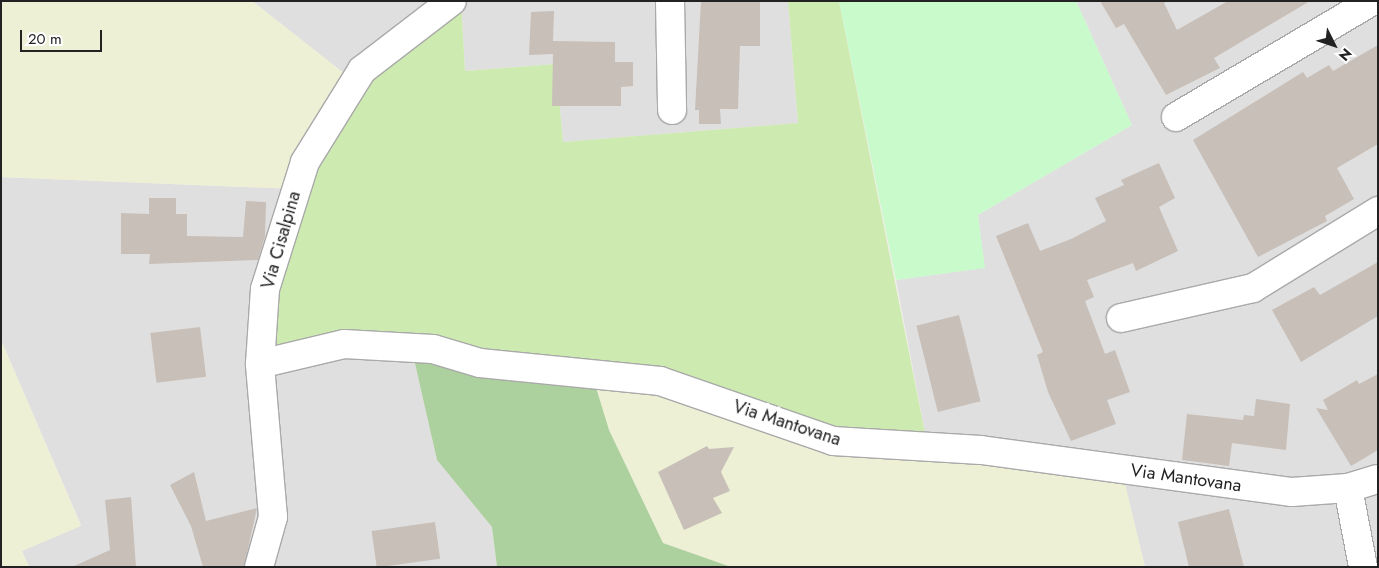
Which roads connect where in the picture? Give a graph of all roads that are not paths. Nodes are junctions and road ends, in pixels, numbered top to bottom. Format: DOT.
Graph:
graph roads {
  1 [pos="452,1"];
  2 [pos="670,1"];
  3 [pos="1372,1"];
  4 [pos="672,110"];
  5 [pos="1176,117"];
  6 [pos="1378,211"];
  7 [pos="1121,318"];
  8 [pos="260,364"];
  9 [pos="1378,479"];
  10 [pos="1348,488"];
  11 [pos="259,567"];
  12 [pos="1363,567"];
  1 -- 8 [label="street, Via Cisalpina"];
  2 -- 4 [label="street"];
  3 -- 5 [label="street"];
  6 -- 7 [label="street"];
  8 -- 10 [label="street, Via Mantovana"];
  8 -- 11 [label="street, Via Cisalpina"];
  9 -- 10 [label="street, Via Mantovana"];
  10 -- 12 [label="street"];
}
